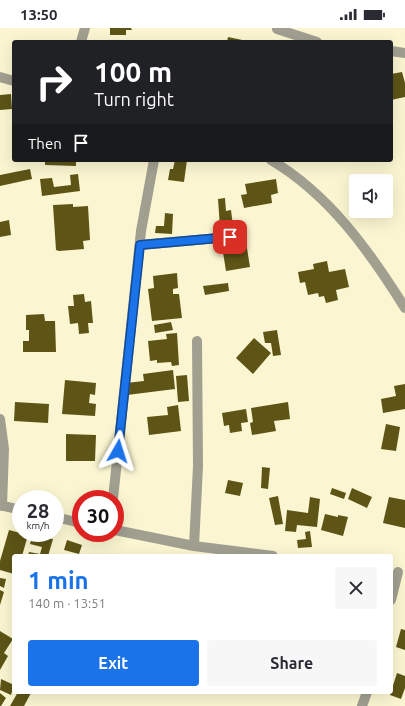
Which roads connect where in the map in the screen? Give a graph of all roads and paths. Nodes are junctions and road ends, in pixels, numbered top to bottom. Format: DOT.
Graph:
graph roads {
  1 [pos="85,28"];
  2 [pos="277,29"];
  3 [pos="82,40"];
  4 [pos="311,40"];
  5 [pos="393,51"];
  6 [pos="405,53"];
  7 [pos="0,77"];
  8 [pos="12,80"];
  9 [pos="154,162"];
  10 [pos="274,162"];
  11 [pos="230,237"];
  12 [pos="140,245"];
  13 [pos="405,308"];
  14 [pos="197,341"];
  15 [pos="0,419"];
  16 [pos="114,490"];
  17 [pos="1,505"];
  18 [pos="12,508"];
  19 [pos="124,532"];
  20 [pos="194,546"];
  21 [pos="257,554"];
  22 [pos="398,572"];
  23 [pos="393,592"];
  24 [pos="366,694"];
  25 [pos="362,706"];
  1 -- 3 [label="street"];
  2 -- 4 [label="street"];
  5 -- 6 [label="street"];
  7 -- 8 [label="street"];
  9 -- 12 [label="street"];
  10 -- 13 [label="street"];
  11 -- 12 [label="street"];
  12 -- 16 [label="street"];
  14 -- 20 [label="street"];
  15 -- 17 [label="street"];
  17 -- 18 [label="street"];
  19 -- 20 [label="street"];
  20 -- 21 [label="street"];
  22 -- 23 [label="street"];
  24 -- 25 [label="street"];
}
